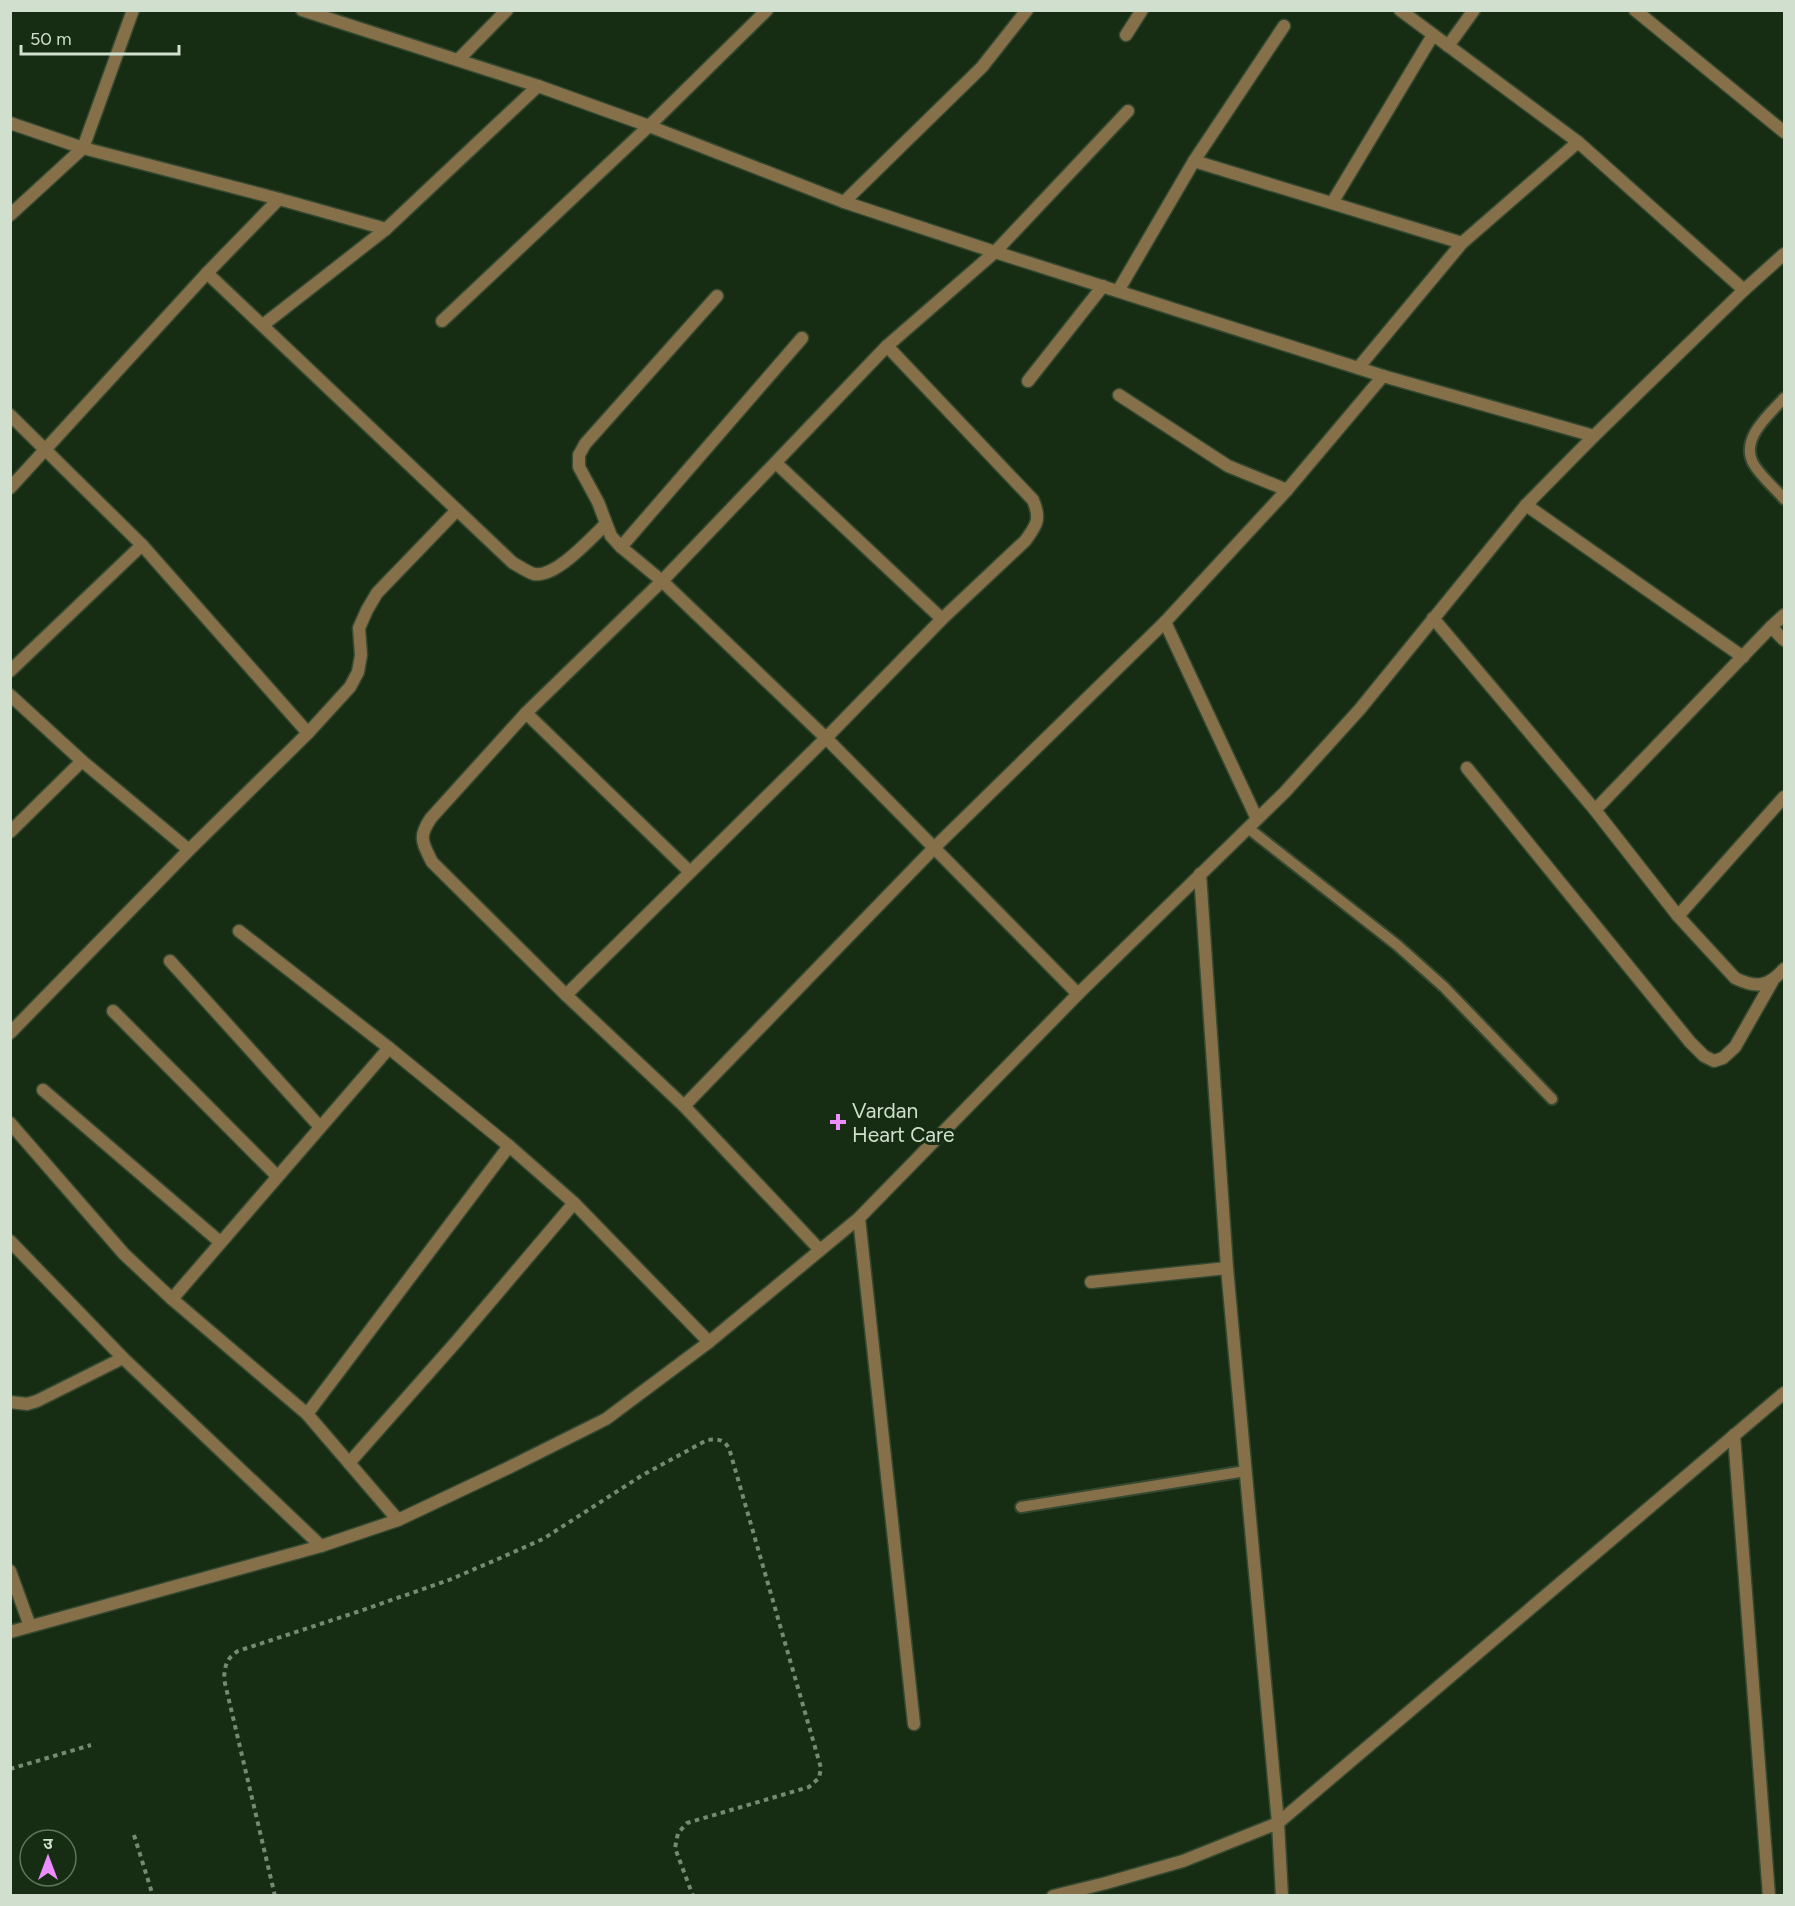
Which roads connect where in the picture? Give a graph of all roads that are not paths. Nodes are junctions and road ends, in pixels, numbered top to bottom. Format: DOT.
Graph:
graph roads {
  1 [pos="133,10"];
  2 [pos="302,10"];
  3 [pos="507,10"];
  4 [pos="767,10"];
  5 [pos="1027,10"];
  6 [pos="1142,10"];
  7 [pos="1400,10"];
  8 [pos="1474,10"];
  9 [pos="1635,10"];
  10 [pos="1284,26"];
  11 [pos="1126,35"];
  12 [pos="1433,35"];
  13 [pos="1448,46"];
  14 [pos="458,60"];
  15 [pos="538,86"];
  16 [pos="1128,111"];
  17 [pos="10,123"];
  18 [pos="649,126"];
  19 [pos="1785,132"];
  20 [pos="1578,142"];
  21 [pos="83,148"];
  22 [pos="1194,161"];
  23 [pos="279,199"];
  24 [pos="844,202"];
  25 [pos="1332,203"];
  26 [pos="10,215"];
  27 [pos="386,229"];
  28 [pos="1462,243"];
  29 [pos="995,252"];
  30 [pos="1785,254"];
  31 [pos="207,273"];
  32 [pos="1103,286"];
  33 [pos="1744,290"];
  34 [pos="1118,291"];
  35 [pos="717,296"];
  36 [pos="442,321"];
  37 [pos="263,325"];
  38 [pos="802,338"];
  39 [pos="887,346"];
  40 [pos="1358,368"];
  41 [pos="1383,376"];
  42 [pos="1028,381"];
  43 [pos="1119,395"];
  44 [pos="1785,398"];
  45 [pos="10,416"];
  46 [pos="1594,436"];
  47 [pos="45,448"];
  48 [pos="776,463"];
  49 [pos="10,488"];
  50 [pos="1287,490"];
  51 [pos="1785,499"];
  52 [pos="1526,505"];
  53 [pos="457,510"];
  54 [pos="606,524"];
  55 [pos="142,545"];
  56 [pos="621,547"];
  57 [pos="662,581"];
  58 [pos="1785,615"];
  59 [pos="1433,618"];
  60 [pos="942,619"];
  61 [pos="1165,622"];
  62 [pos="1771,627"];
  63 [pos="1785,640"];
  64 [pos="1743,657"];
  65 [pos="10,671"];
  66 [pos="10,695"];
  67 [pos="526,713"];
  68 [pos="308,733"];
  69 [pos="826,738"];
  70 [pos="82,761"];
  71 [pos="1467,768"];
  72 [pos="1785,797"];
  73 [pos="1596,810"];
  74 [pos="1252,824"];
  75 [pos="10,832"];
  76 [pos="935,847"];
  77 [pos="189,850"];
  78 [pos="690,872"];
  79 [pos="1200,874"];
  80 [pos="1678,916"];
  81 [pos="239,931"];
  82 [pos="170,961"];
  83 [pos="1785,969"];
  84 [pos="1772,982"];
  85 [pos="1078,994"];
  86 [pos="566,995"];
  87 [pos="113,1011"];
  88 [pos="10,1033"];
  89 [pos="389,1048"];
  90 [pos="43,1090"];
  91 [pos="1552,1099"];
  92 [pos="684,1106"];
  93 [pos="10,1123"];
  94 [pos="320,1127"];
  95 [pos="509,1146"];
  96 [pos="277,1176"];
  97 [pos="574,1203"];
  98 [pos="859,1218"];
  99 [pos="10,1241"];
  100 [pos="220,1242"];
  101 [pos="820,1250"];
  102 [pos="1227,1268"];
  103 [pos="1091,1282"];
  104 [pos="172,1299"];
  105 [pos="709,1342"];
  106 [pos="123,1358"];
  107 [pos="1785,1393"];
  108 [pos="10,1402"];
  109 [pos="307,1414"];
  110 [pos="1734,1435"];
  111 [pos="349,1463"];
  112 [pos="1246,1471"];
  113 [pos="1021,1507"];
  114 [pos="398,1520"];
  115 [pos="321,1546"];
  116 [pos="10,1571"];
  117 [pos="30,1626"];
  118 [pos="10,1632"];
  119 [pos="914,1724"];
  120 [pos="1278,1823"];
  121 [pos="1053,1896"];
  122 [pos="1282,1896"];
  123 [pos="1769,1896"];
  1 -- 21 [label="street"];
  2 -- 14 [label="street"];
  3 -- 14 [label="street"];
  4 -- 18 [label="street"];
  5 -- 24 [label="street"];
  6 -- 11 [label="street"];
  7 -- 12 [label="street"];
  8 -- 13 [label="street"];
  9 -- 19 [label="street"];
  10 -- 22 [label="street"];
  12 -- 13 [label="street"];
  12 -- 25 [label="street"];
  13 -- 20 [label="street"];
  14 -- 15 [label="street"];
  15 -- 18 [label="street"];
  15 -- 27 [label="street"];
  16 -- 29 [label="street"];
  17 -- 21 [label="street"];
  18 -- 24 [label="street"];
  18 -- 36 [label="street"];
  20 -- 28 [label="street"];
  20 -- 33 [label="street"];
  21 -- 23 [label="street"];
  21 -- 26 [label="street"];
  22 -- 25 [label="street"];
  22 -- 34 [label="street"];
  23 -- 27 [label="street"];
  23 -- 31 [label="street"];
  24 -- 29 [label="street"];
  25 -- 28 [label="street"];
  27 -- 37 [label="street"];
  28 -- 40 [label="street"];
  29 -- 32 [label="street"];
  29 -- 39 [label="street"];
  30 -- 33 [label="street"];
  31 -- 37 [label="street"];
  31 -- 47 [label="street"];
  32 -- 34 [label="street"];
  32 -- 42 [label="street"];
  33 -- 46 [label="street"];
  34 -- 40 [label="street"];
  35 -- 54 [label="street"];
  37 -- 53 [label="street"];
  38 -- 56 [label="street"];
  39 -- 48 [label="street"];
  39 -- 60 [label="street"];
  40 -- 41 [label="street"];
  41 -- 46 [label="street"];
  41 -- 50 [label="street"];
  43 -- 50 [label="street"];
  44 -- 51 [label="lane"];
  45 -- 47 [label="street"];
  46 -- 52 [label="street"];
  47 -- 49 [label="street"];
  47 -- 55 [label="street"];
  48 -- 57 [label="street"];
  48 -- 60 [label="street"];
  50 -- 61 [label="street"];
  52 -- 59 [label="street"];
  52 -- 64 [label="street"];
  53 -- 54 [label="street"];
  53 -- 68 [label="street"];
  54 -- 56 [label="street"];
  55 -- 65 [label="street"];
  55 -- 68 [label="street"];
  56 -- 57 [label="street"];
  57 -- 67 [label="street"];
  57 -- 69 [label="street"];
  58 -- 62 [label="street"];
  59 -- 73 [label="street"];
  59 -- 74 [label="street"];
  60 -- 69 [label="street"];
  61 -- 74 [label="street"];
  61 -- 76 [label="street"];
  62 -- 63 [label="street"];
  62 -- 64 [label="street"];
  64 -- 73 [label="street"];
  66 -- 70 [label="street"];
  67 -- 78 [label="street"];
  67 -- 86 [label="street"];
  68 -- 77 [label="street"];
  69 -- 76 [label="street"];
  69 -- 78 [label="street"];
  70 -- 75 [label="street"];
  70 -- 77 [label="street"];
  71 -- 84 [label="street"];
  72 -- 80 [label="street"];
  73 -- 80 [label="street"];
  74 -- 79 [label="street"];
  74 -- 91 [label="lane"];
  76 -- 85 [label="street"];
  76 -- 92 [label="street"];
  77 -- 88 [label="street"];
  78 -- 86 [label="street"];
  79 -- 85 [label="street"];
  79 -- 102 [label="street"];
  80 -- 84 [label="street"];
  81 -- 89 [label="street"];
  82 -- 94 [label="street"];
  83 -- 84 [label="street"];
  85 -- 98 [label="street"];
  86 -- 92 [label="street"];
  87 -- 96 [label="street"];
  89 -- 94 [label="street"];
  89 -- 95 [label="street"];
  90 -- 100 [label="street"];
  92 -- 101 [label="street"];
  93 -- 104 [label="street"];
  94 -- 96 [label="street"];
  95 -- 97 [label="street"];
  95 -- 109 [label="street"];
  96 -- 100 [label="street"];
  97 -- 105 [label="street"];
  97 -- 111 [label="street"];
  98 -- 101 [label="street"];
  98 -- 119 [label="street"];
  99 -- 106 [label="street"];
  100 -- 104 [label="street"];
  101 -- 105 [label="street"];
  102 -- 103 [label="street"];
  102 -- 112 [label="street"];
  104 -- 109 [label="street"];
  105 -- 114 [label="street"];
  106 -- 108 [label="street"];
  106 -- 115 [label="street"];
  107 -- 110 [label="street"];
  109 -- 111 [label="street"];
  110 -- 120 [label="street"];
  110 -- 123 [label="street"];
  111 -- 114 [label="street"];
  112 -- 113 [label="lane"];
  112 -- 120 [label="street"];
  114 -- 115 [label="street"];
  115 -- 117 [label="street"];
  116 -- 117 [label="street"];
  117 -- 118 [label="street"];
  120 -- 121 [label="street"];
  120 -- 122 [label="street"];
}
